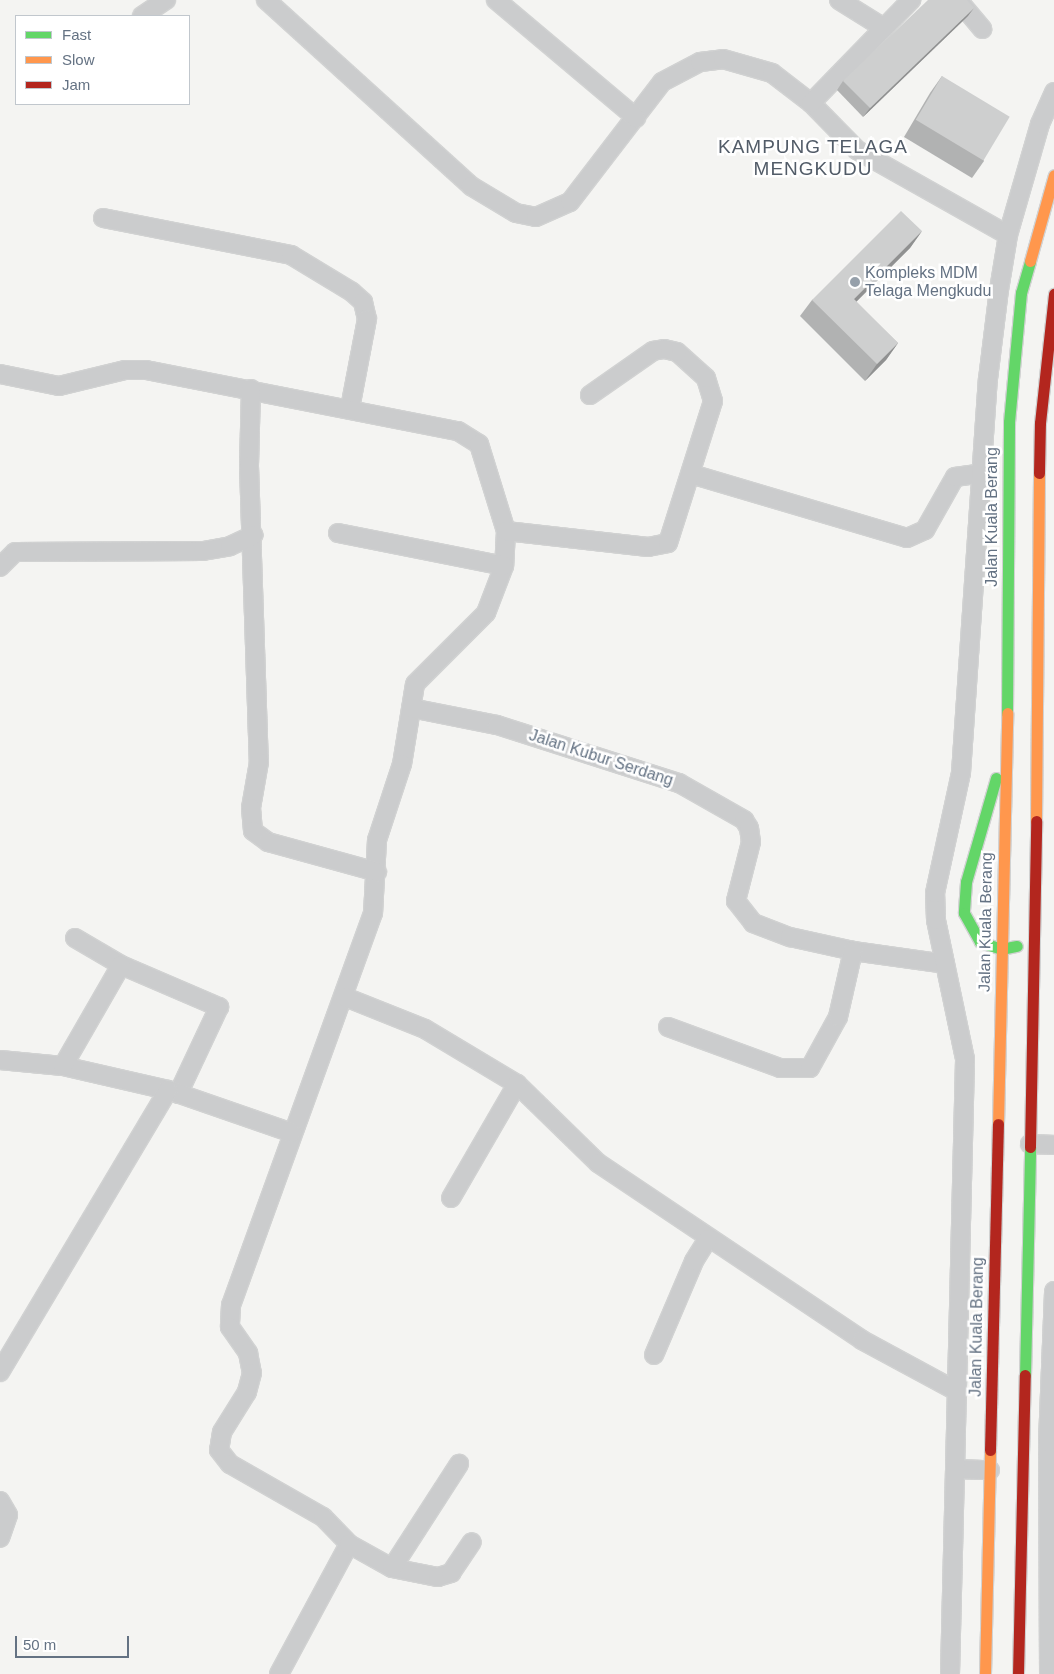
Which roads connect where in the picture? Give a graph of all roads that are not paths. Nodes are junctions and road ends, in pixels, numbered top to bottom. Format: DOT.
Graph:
graph roads {
  1 [pos="166,0"];
  2 [pos="266,0"];
  3 [pos="496,0"];
  4 [pos="839,0"];
  5 [pos="912,0"];
  6 [pos="958,0"];
  7 [pos="144,15"];
  8 [pos="884,28"];
  9 [pos="982,29"];
  10 [pos="1054,92"];
  11 [pos="811,103"];
  12 [pos="636,118"];
  13 [pos="1054,175"];
  14 [pos="103,218"];
  15 [pos="1008,235"];
  16 [pos="1054,294"];
  17 [pos="0,374"];
  18 [pos="251,389"];
  19 [pos="590,395"];
  20 [pos="350,408"];
  21 [pos="986,420"];
  22 [pos="1009,422"];
  23 [pos="691,474"];
  24 [pos="983,474"];
  25 [pos="506,531"];
  26 [pos="338,533"];
  27 [pos="254,535"];
  28 [pos="504,566"];
  29 [pos="0,567"];
  30 [pos="411,708"];
  31 [pos="1007,741"];
  32 [pos="377,872"];
  33 [pos="939,878"];
  34 [pos="966,882"];
  35 [pos="1036,902"];
  36 [pos="75,938"];
  37 [pos="1001,949"];
  38 [pos="853,951"];
  39 [pos="945,964"];
  40 [pos="121,965"];
  41 [pos="345,997"];
  42 [pos="668,1027"];
  43 [pos="0,1060"];
  44 [pos="63,1066"];
  45 [pos="517,1084"];
  46 [pos="173,1092"];
  47 [pos="292,1133"];
  48 [pos="1030,1144"];
  49 [pos="1054,1145"];
  50 [pos="451,1198"];
  51 [pos="708,1239"];
  52 [pos="1054,1291"];
  53 [pos="654,1355"];
  54 [pos="0,1372"];
  55 [pos="958,1392"];
  56 [pos="1051,1444"];
  57 [pos="460,1464"];
  58 [pos="956,1469"];
  59 [pos="990,1470"];
  60 [pos="0,1501"];
  61 [pos="0,1538"];
  62 [pos="472,1542"];
  63 [pos="349,1544"];
  64 [pos="392,1568"];
  65 [pos="279,1674"];
  66 [pos="950,1674"];
  67 [pos="985,1674"];
  68 [pos="1018,1674"];
  69 [pos="1049,1674"];
  1 -- 7 [label="street"];
  2 -- 12 [label="street"];
  3 -- 12 [label="street"];
  4 -- 8 [label="street"];
  5 -- 8 [label="street"];
  6 -- 9 [label="street"];
  8 -- 11 [label="street"];
  10 -- 15 [label="street"];
  11 -- 12 [label="street"];
  11 -- 15 [label="street"];
  13 -- 22 [label="highway, Jalan Kuala Berang"];
  14 -- 20 [label="street"];
  15 -- 21 [label="street"];
  16 -- 35 [label="highway"];
  17 -- 18 [label="street"];
  18 -- 20 [label="street"];
  18 -- 27 [label="street"];
  19 -- 23 [label="street"];
  20 -- 25 [label="street"];
  21 -- 22 [label="street"];
  21 -- 24 [label="street"];
  22 -- 31 [label="highway, Jalan Kuala Berang"];
  23 -- 24 [label="street"];
  23 -- 25 [label="street"];
  24 -- 33 [label="street"];
  25 -- 28 [label="street"];
  26 -- 28 [label="street"];
  27 -- 29 [label="street"];
  27 -- 32 [label="street"];
  28 -- 30 [label="street"];
  30 -- 32 [label="street"];
  30 -- 38 [label="street, Jalan Kubur Serdang"];
  31 -- 34 [label="highway"];
  31 -- 37 [label="highway, Jalan Kuala Berang"];
  32 -- 41 [label="street"];
  33 -- 34 [label="street"];
  33 -- 39 [label="street"];
  34 -- 37 [label="highway"];
  35 -- 37 [label="highway"];
  35 -- 48 [label="highway"];
  36 -- 40 [label="street"];
  37 -- 59 [label="highway, Jalan Kuala Berang"];
  38 -- 39 [label="street, Jalan Kubur Serdang"];
  38 -- 42 [label="street"];
  39 -- 55 [label="street"];
  40 -- 44 [label="street"];
  40 -- 46 [label="street"];
  41 -- 45 [label="street"];
  41 -- 47 [label="street"];
  43 -- 44 [label="street"];
  44 -- 46 [label="street"];
  45 -- 50 [label="street"];
  45 -- 51 [label="street"];
  46 -- 47 [label="street"];
  46 -- 54 [label="street"];
  47 -- 63 [label="street"];
  48 -- 49 [label="street"];
  48 -- 68 [label="highway"];
  51 -- 53 [label="street"];
  51 -- 55 [label="street"];
  52 -- 56 [label="street"];
  55 -- 58 [label="street"];
  56 -- 69 [label="street"];
  57 -- 64 [label="street"];
  58 -- 59 [label="street"];
  58 -- 66 [label="street"];
  59 -- 67 [label="highway, Jalan Kuala Berang"];
  60 -- 61 [label="street"];
  62 -- 64 [label="street"];
  63 -- 64 [label="street"];
  63 -- 65 [label="street"];
}
